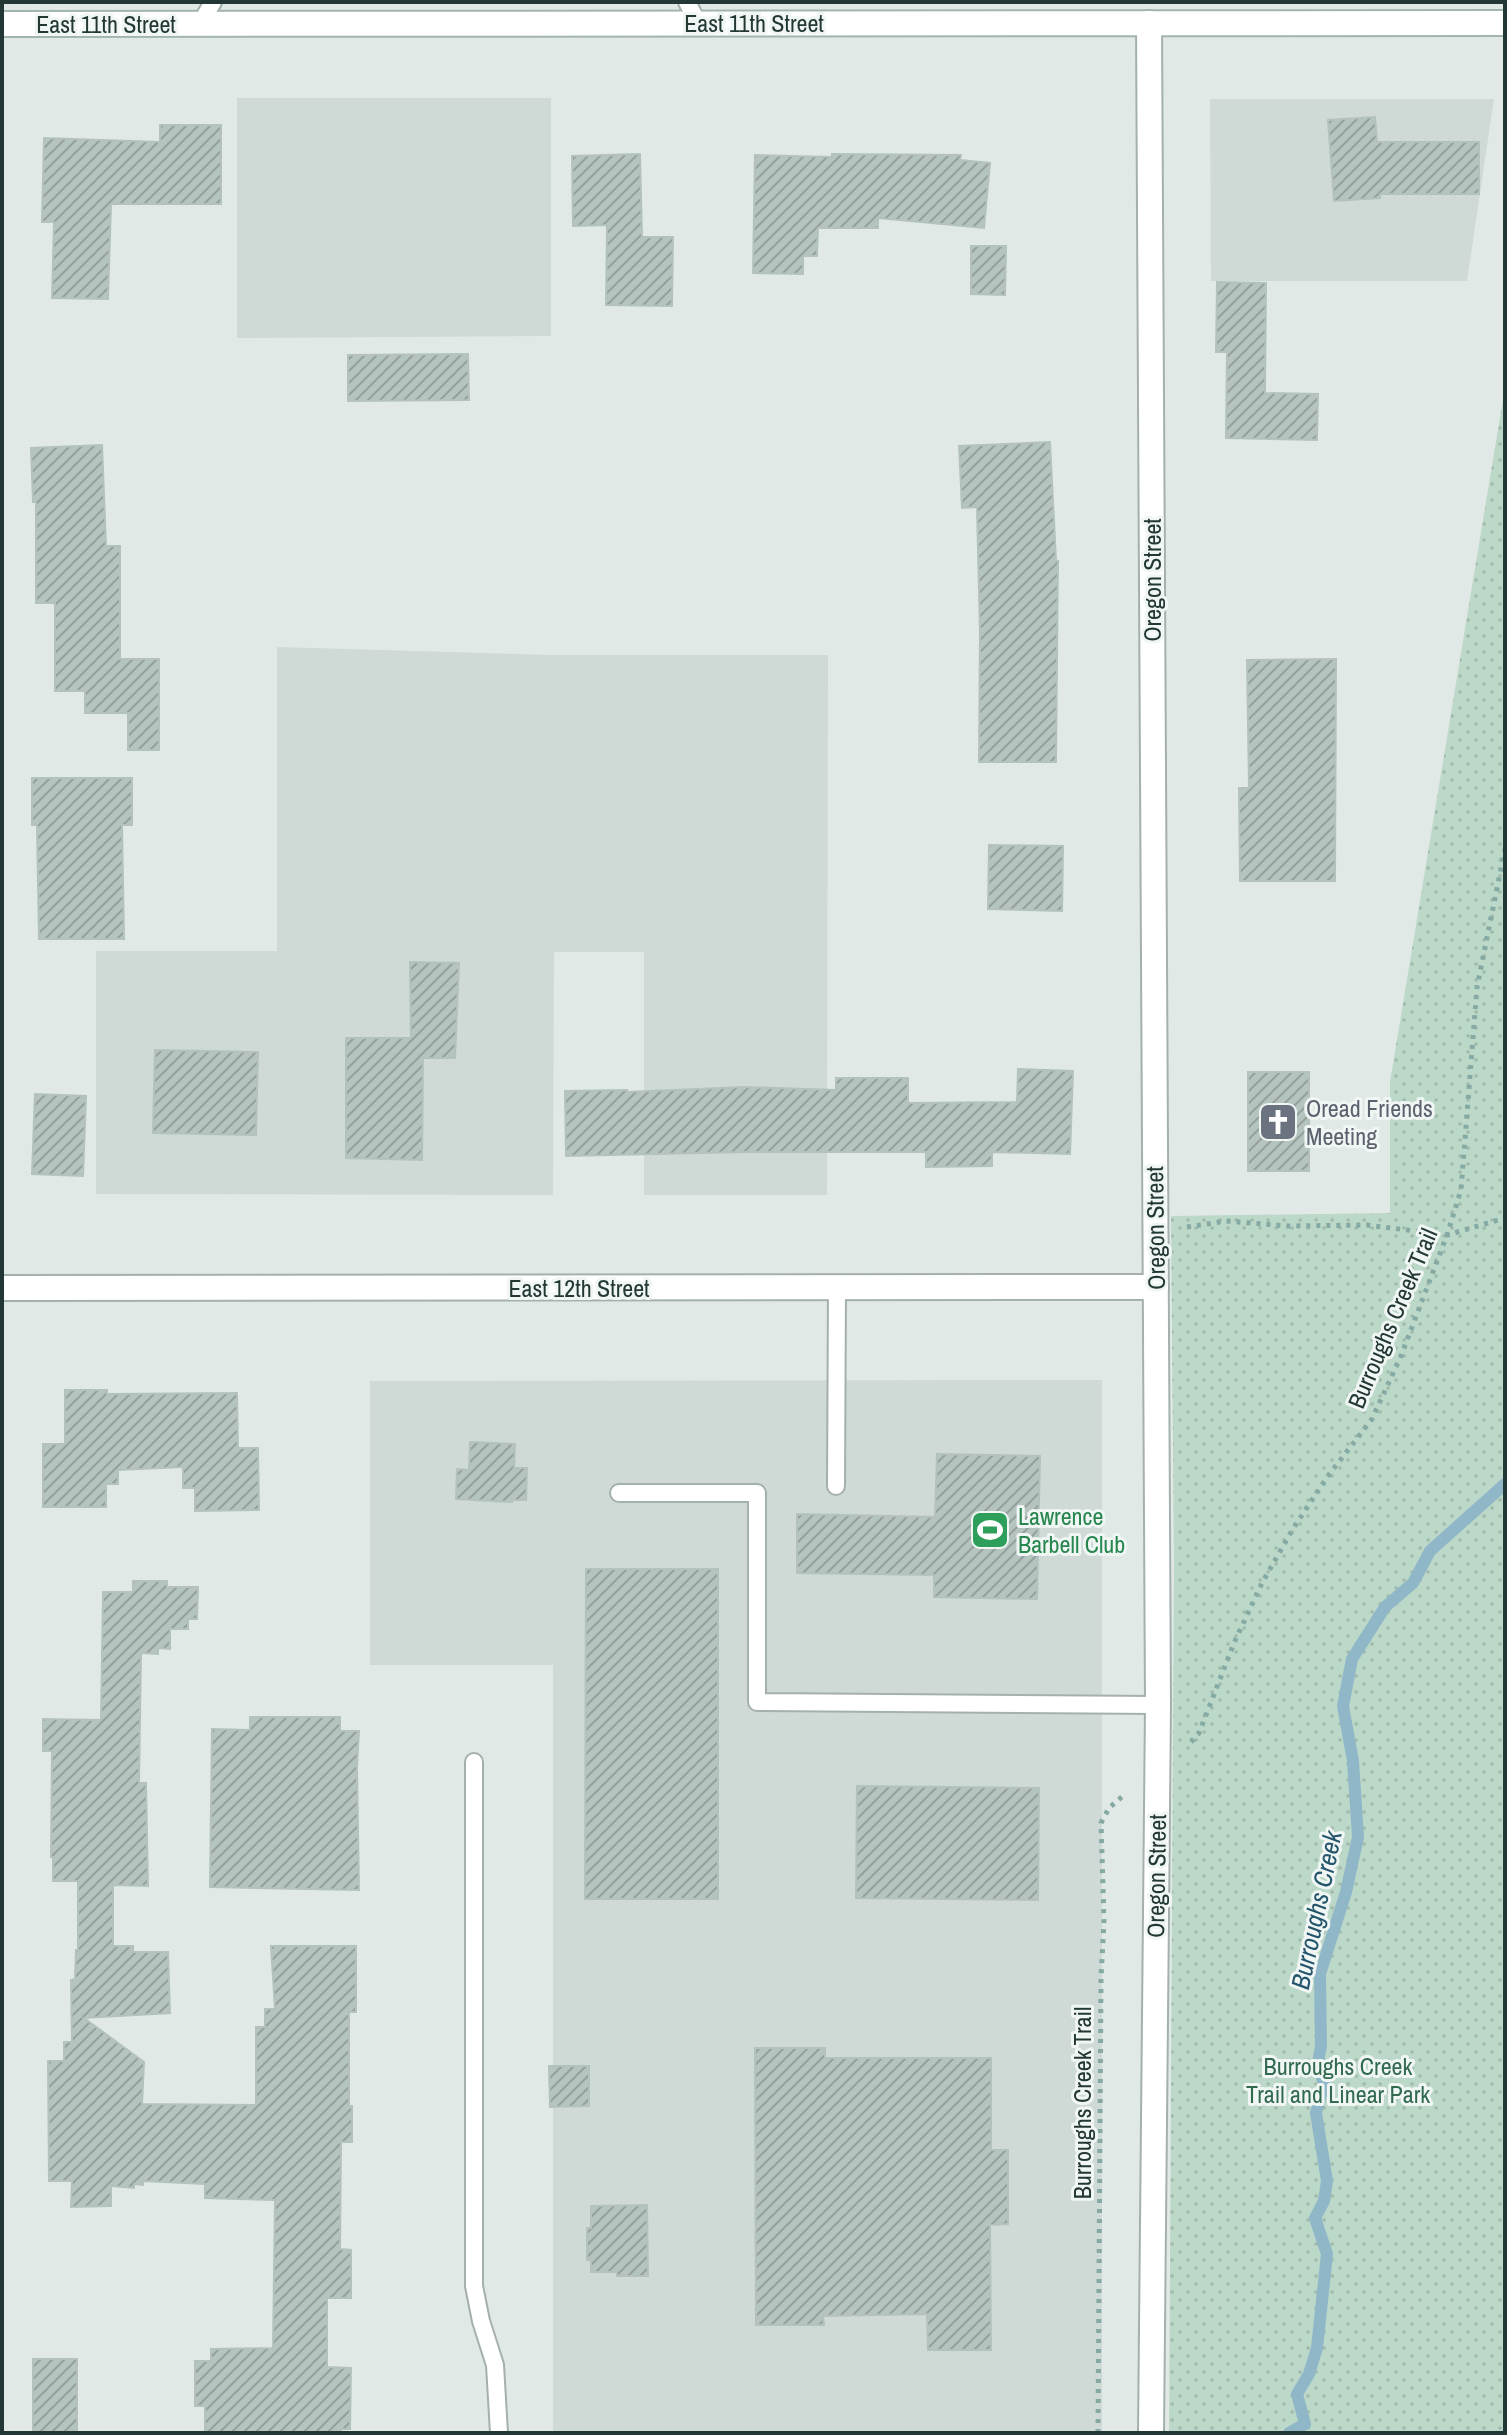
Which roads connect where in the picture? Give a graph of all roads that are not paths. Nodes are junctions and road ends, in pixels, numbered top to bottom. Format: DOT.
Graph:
graph roads {
  1 [pos="213,2"];
  2 [pos="692,13"];
  3 [pos="1149,23"];
  4 [pos="1505,23"];
  5 [pos="2,24"];
  6 [pos="200,24"];
  7 [pos="1156,1287"];
  8 [pos="2,1288"];
  9 [pos="837,1288"];
  10 [pos="836,1486"];
  11 [pos="619,1493"];
  12 [pos="1158,1705"];
  13 [pos="474,1762"];
  14 [pos="499,2433"];
  15 [pos="1151,2433"];
  1 -- 6 [label="lane"];
  2 -- 3 [label="street, East 11th Street"];
  2 -- 6 [label="street, East 11th Street"];
  3 -- 4 [label="street, East 11th Street"];
  3 -- 7 [label="street, Oregon Street"];
  5 -- 6 [label="street, East 11th Street"];
  7 -- 9 [label="street, East 12th Street"];
  7 -- 12 [label="street, Oregon Street"];
  8 -- 9 [label="street, East 12th Street"];
  9 -- 10 [label="lane"];
  11 -- 12 [label="lane"];
  12 -- 15 [label="street, Oregon Street"];
  13 -- 14 [label="lane"];
}
